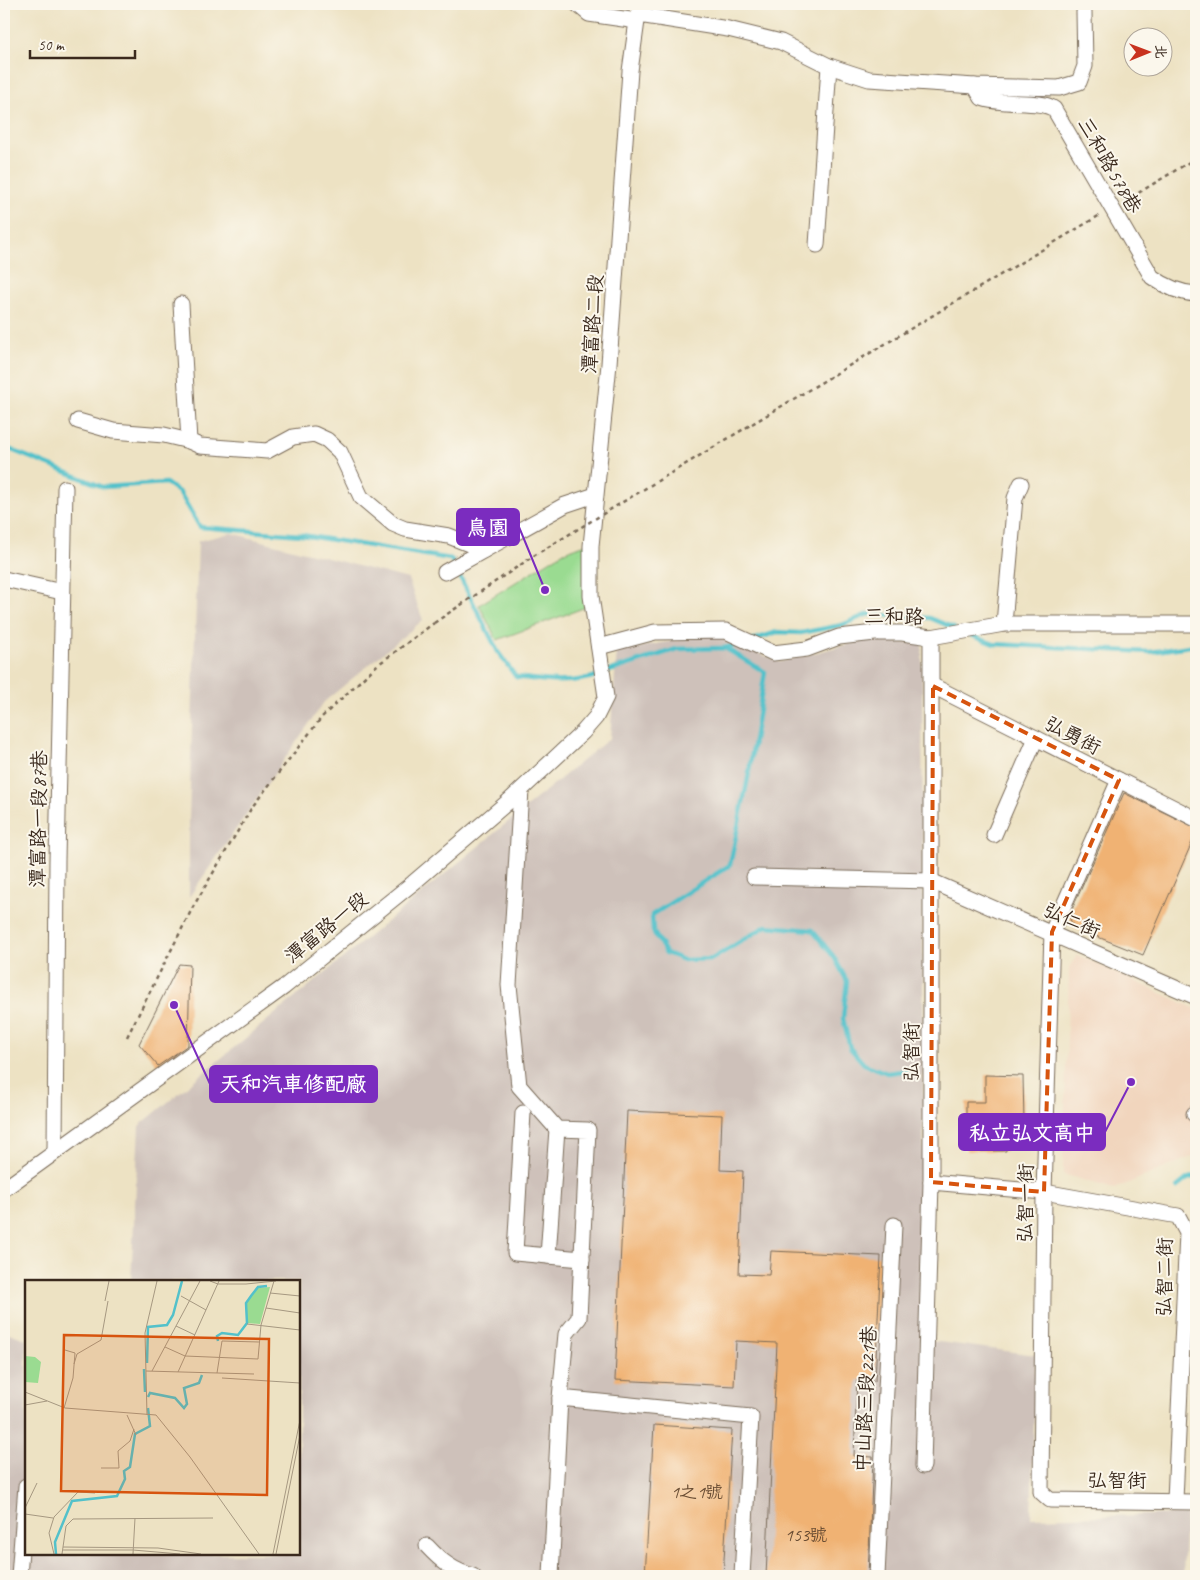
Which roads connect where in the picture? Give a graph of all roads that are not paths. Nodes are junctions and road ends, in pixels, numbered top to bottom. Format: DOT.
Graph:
graph roads {
  1 [pos="577,4"];
  2 [pos="1084,12"];
  3 [pos="640,13"];
  4 [pos="829,66"];
  5 [pos="975,86"];
  6 [pos="817,245"];
  7 [pos="1196,294"];
  8 [pos="181,304"];
  9 [pos="78,421"];
  10 [pos="189,441"];
  11 [pos="1021,484"];
  12 [pos="65,488"];
  13 [pos="595,495"];
  14 [pos="478,554"];
  15 [pos="447,571"];
  16 [pos="4,579"];
  17 [pos="62,592"];
  18 [pos="1004,624"];
  19 [pos="1196,624"];
  20 [pos="932,637"];
  21 [pos="600,654"];
  22 [pos="932,686"];
  23 [pos="1036,738"];
  24 [pos="1118,780"];
  25 [pos="520,790"];
  26 [pos="1196,819"];
  27 [pos="994,835"];
  28 [pos="754,877"];
  29 [pos="931,881"];
  30 [pos="1052,932"];
  31 [pos="1196,997"];
  32 [pos="523,1113"];
  33 [pos="557,1129"];
  34 [pos="55,1150"];
  35 [pos="931,1182"];
  36 [pos="4,1189"];
  37 [pos="1044,1192"];
  38 [pos="894,1225"];
  39 [pos="548,1256"];
  40 [pos="582,1259"];
  41 [pos="560,1398"];
  42 [pos="922,1466"];
  43 [pos="1040,1492"];
  44 [pos="25,1499"];
  45 [pos="1175,1500"];
  46 [pos="1196,1502"];
  47 [pos="427,1546"];
  48 [pos="19,1576"];
  49 [pos="473,1576"];
  50 [pos="551,1576"];
  51 [pos="742,1576"];
  52 [pos="877,1576"];
  1 -- 3 [label="street"];
  2 -- 5 [label="street"];
  3 -- 4 [label="street"];
  3 -- 13 [label="street, 潭富路二段"];
  4 -- 5 [label="street"];
  4 -- 6 [label="street"];
  5 -- 7 [label="street, 三和路578巷"];
  8 -- 10 [label="street"];
  9 -- 10 [label="street"];
  10 -- 14 [label="street"];
  11 -- 18 [label="street"];
  12 -- 17 [label="street, 潭富路一段87巷"];
  13 -- 14 [label="street"];
  13 -- 21 [label="street, 潭富路二段"];
  14 -- 15 [label="street"];
  16 -- 17 [label="street"];
  17 -- 34 [label="street, 潭富路一段87巷"];
  18 -- 19 [label="street, 三和路"];
  18 -- 20 [label="street, 三和路"];
  20 -- 21 [label="street, 三和路"];
  20 -- 22 [label="street, 弘智街"];
  21 -- 25 [label="street, 潭富路一段"];
  22 -- 23 [label="street, 弘勇街"];
  22 -- 29 [label="street, 弘智街"];
  23 -- 24 [label="street, 弘勇街"];
  23 -- 27 [label="street"];
  24 -- 26 [label="street, 弘勇街"];
  24 -- 30 [label="street, 弘智一街"];
  25 -- 33 [label="street"];
  25 -- 34 [label="street, 潭富路一段"];
  28 -- 29 [label="street"];
  29 -- 30 [label="street, 弘仁街"];
  29 -- 35 [label="street, 弘智街"];
  30 -- 31 [label="street, 弘仁街"];
  30 -- 37 [label="street, 弘智一街"];
  32 -- 39 [label="street"];
  33 -- 39 [label="street"];
  33 -- 40 [label="street"];
  34 -- 36 [label="street, 潭富路一段"];
  35 -- 37 [label="street, 弘智二街"];
  35 -- 42 [label="street, 弘智街"];
  37 -- 43 [label="street, 弘智一街"];
  37 -- 45 [label="street, 弘智二街"];
  38 -- 52 [label="street, 中山路三段221巷"];
  39 -- 40 [label="street"];
  40 -- 41 [label="street"];
  41 -- 50 [label="street"];
  41 -- 51 [label="street"];
  43 -- 45 [label="street, 弘智街"];
  44 -- 48 [label="street"];
  45 -- 46 [label="street, 弘智街"];
  47 -- 49 [label="street"];
}
